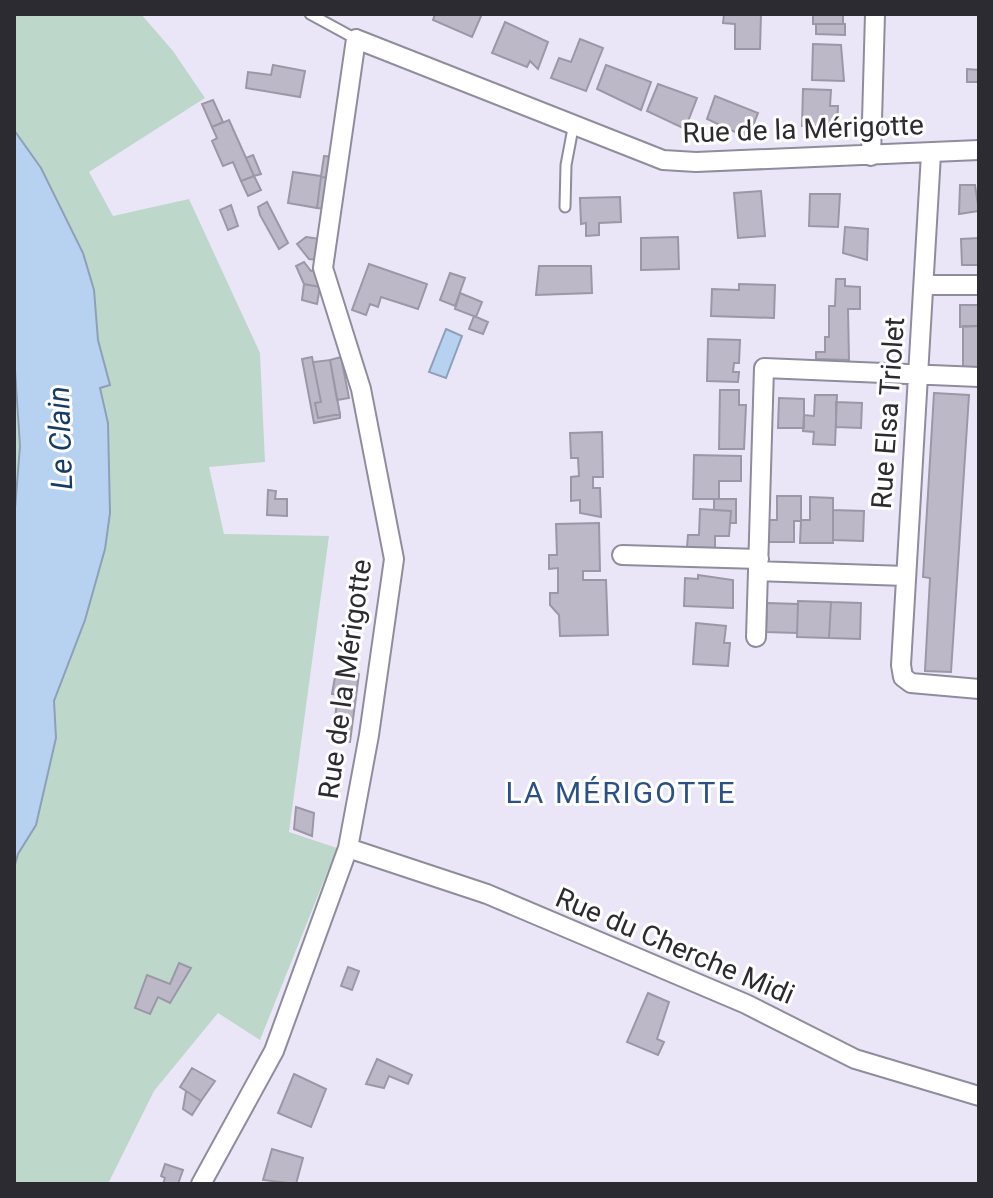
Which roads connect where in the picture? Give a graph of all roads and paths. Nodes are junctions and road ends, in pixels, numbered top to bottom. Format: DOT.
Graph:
graph roads {
  1 [pos="310,14"];
  2 [pos="875,14"];
  3 [pos="356,39"];
  4 [pos="574,123"];
  5 [pos="979,150"];
  6 [pos="931,154"];
  7 [pos="871,156"];
  8 [pos="565,207"];
  9 [pos="924,285"];
  10 [pos="979,285"];
  11 [pos="918,377"];
  12 [pos="979,377"];
  13 [pos="622,555"];
  14 [pos="758,565"];
  15 [pos="906,576"];
  16 [pos="756,637"];
  17 [pos="979,689"];
  18 [pos="348,848"];
  19 [pos="979,1096"];
  20 [pos="201,1184"];
  1 -- 3 [label="lane"];
  2 -- 7 [label="street"];
  3 -- 4 [label="street, Rue de la Mérigotte"];
  3 -- 18 [label="street, Rue de la Mérigotte"];
  4 -- 7 [label="street, Rue de la Mérigotte"];
  4 -- 8 [label="lane"];
  5 -- 6 [label="street, Rue de la Mérigotte"];
  6 -- 7 [label="street, Rue de la Mérigotte"];
  6 -- 9 [label="street, Rue Elsa Triolet"];
  9 -- 10 [label="street"];
  9 -- 11 [label="street, Rue Elsa Triolet"];
  11 -- 12 [label="street"];
  11 -- 14 [label="street"];
  11 -- 15 [label="street, Rue Elsa Triolet"];
  13 -- 14 [label="street"];
  14 -- 15 [label="street"];
  14 -- 16 [label="street"];
  15 -- 17 [label="street, Rue Elsa Triolet"];
  18 -- 19 [label="street, Rue du Cherche Midi"];
  18 -- 20 [label="street, Rue de la Mérigotte"];
}
